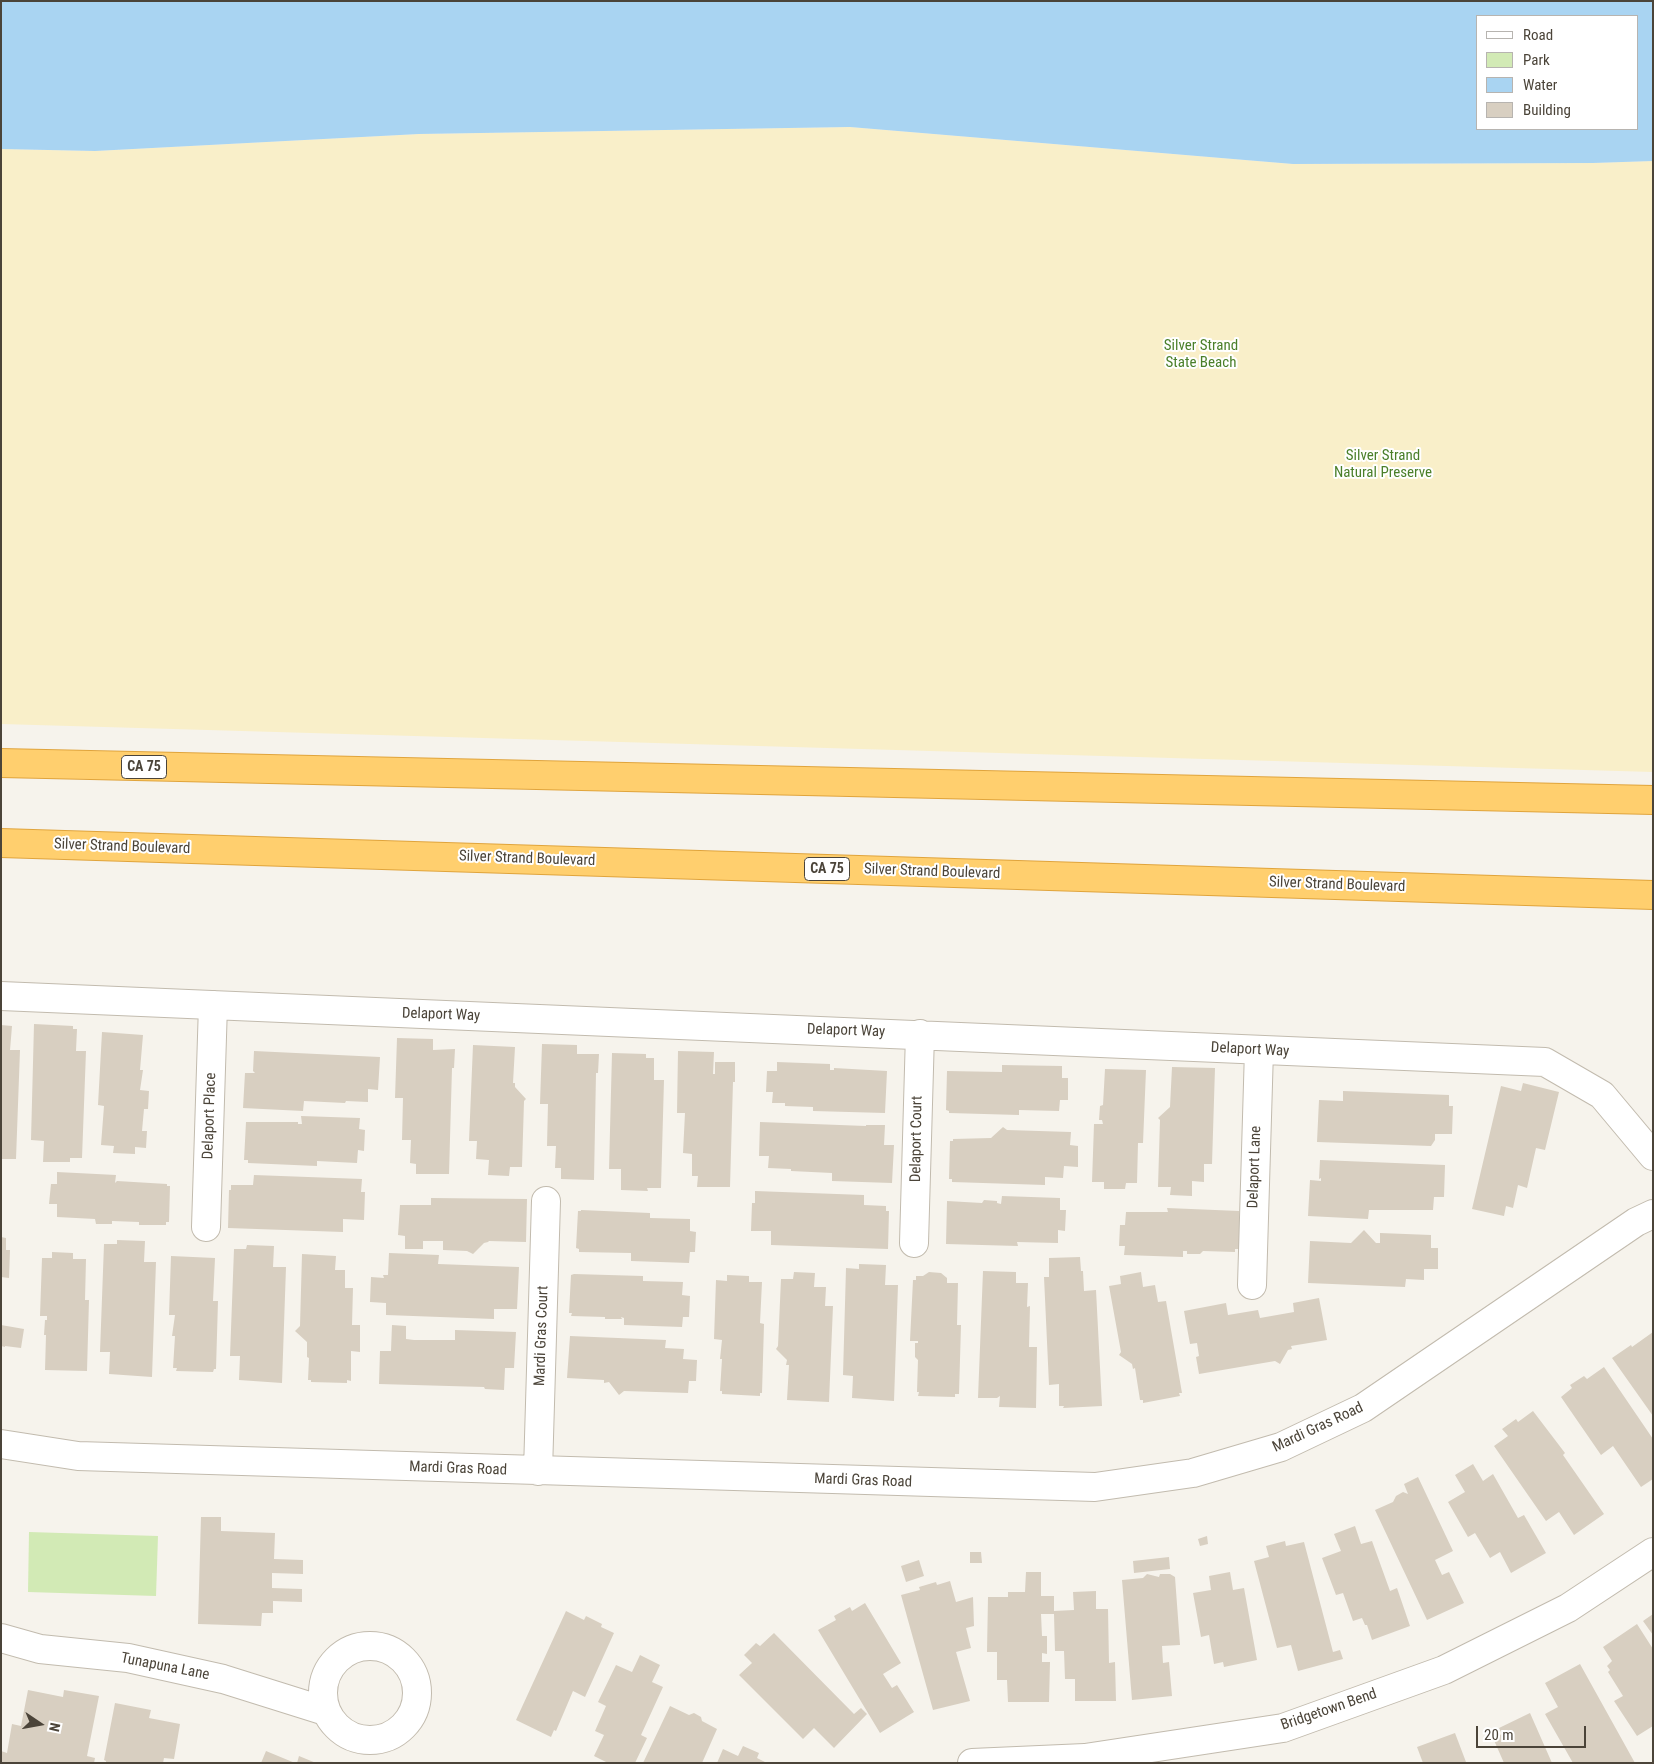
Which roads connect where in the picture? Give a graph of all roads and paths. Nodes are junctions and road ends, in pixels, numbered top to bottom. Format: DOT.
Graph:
graph roads {
  1 [pos="1,764"];
  2 [pos="1653,800"];
  3 [pos="1,843"];
  4 [pos="1653,894"];
  5 [pos="1,996"];
  6 [pos="213,1005"];
  7 [pos="920,1034"];
  8 [pos="1259,1050"];
  9 [pos="1653,1156"];
  10 [pos="546,1201"];
  11 [pos="1653,1214"];
  12 [pos="206,1227"];
  13 [pos="914,1243"];
  14 [pos="1252,1284"];
  15 [pos="1,1444"];
  16 [pos="538,1471"];
  17 [pos="1653,1552"];
  18 [pos="1,1638"];
  19 [pos="325,1710"];
  20 [pos="972,1763"];
  1 -- 2 [label="highway, CA 75"];
  3 -- 4 [label="highway, Silver Strand Boulevard / CA 75"];
  5 -- 6 [label="street, Delaport Way"];
  6 -- 7 [label="street, Delaport Way"];
  6 -- 12 [label="street, Delaport Place"];
  7 -- 8 [label="street, Delaport Way"];
  7 -- 13 [label="street, Delaport Court"];
  8 -- 9 [label="street, Delaport Way"];
  8 -- 14 [label="street, Delaport Lane"];
  10 -- 16 [label="street, Mardi Gras Court"];
  11 -- 16 [label="street, Mardi Gras Road"];
  15 -- 16 [label="street, Mardi Gras Road"];
  17 -- 20 [label="street, Bridgetown Bend"];
  18 -- 19 [label="street, Tunapuna Lane"];
}
